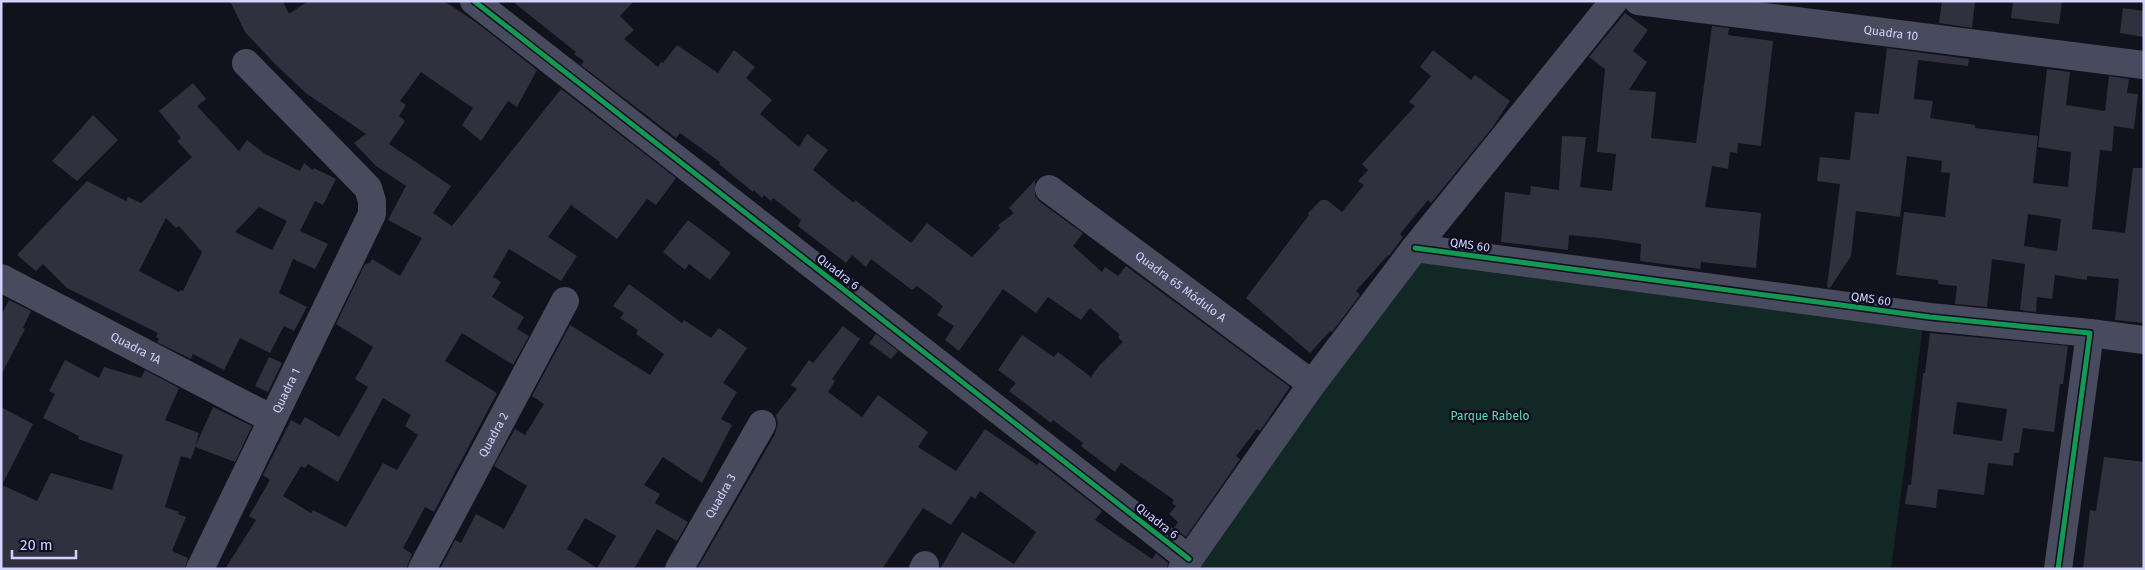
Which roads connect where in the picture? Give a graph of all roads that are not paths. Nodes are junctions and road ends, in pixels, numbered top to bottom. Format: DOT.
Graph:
graph roads {
  1 [pos="474,1"];
  2 [pos="1614,1"];
  3 [pos="1638,1"];
  4 [pos="246,63"];
  5 [pos="2144,65"];
  6 [pos="1049,189"];
  7 [pos="1415,248"];
  8 [pos="1,278"];
  9 [pos="565,301"];
  10 [pos="2090,333"];
  11 [pos="2144,340"];
  12 [pos="1312,384"];
  13 [pos="272,419"];
  14 [pos="762,424"];
  15 [pos="1186,564"];
  16 [pos="200,569"];
  17 [pos="422,569"];
  18 [pos="679,569"];
  19 [pos="2058,569"];
  1 -- 15 [label="street, Quadra 6"];
  2 -- 7 [label="street"];
  3 -- 5 [label="street, Quadra 10"];
  4 -- 13 [label="street, Quadra 1"];
  6 -- 12 [label="street, Quadra 65 Módulo A"];
  7 -- 10 [label="street, QMS 60"];
  7 -- 12 [label="street"];
  8 -- 13 [label="street, Quadra 1A"];
  9 -- 17 [label="street, Quadra 2"];
  10 -- 11 [label="street, QMS 60"];
  10 -- 19 [label="street"];
  12 -- 15 [label="street"];
  13 -- 16 [label="street, Quadra 1"];
  14 -- 18 [label="street, Quadra 3"];
}
